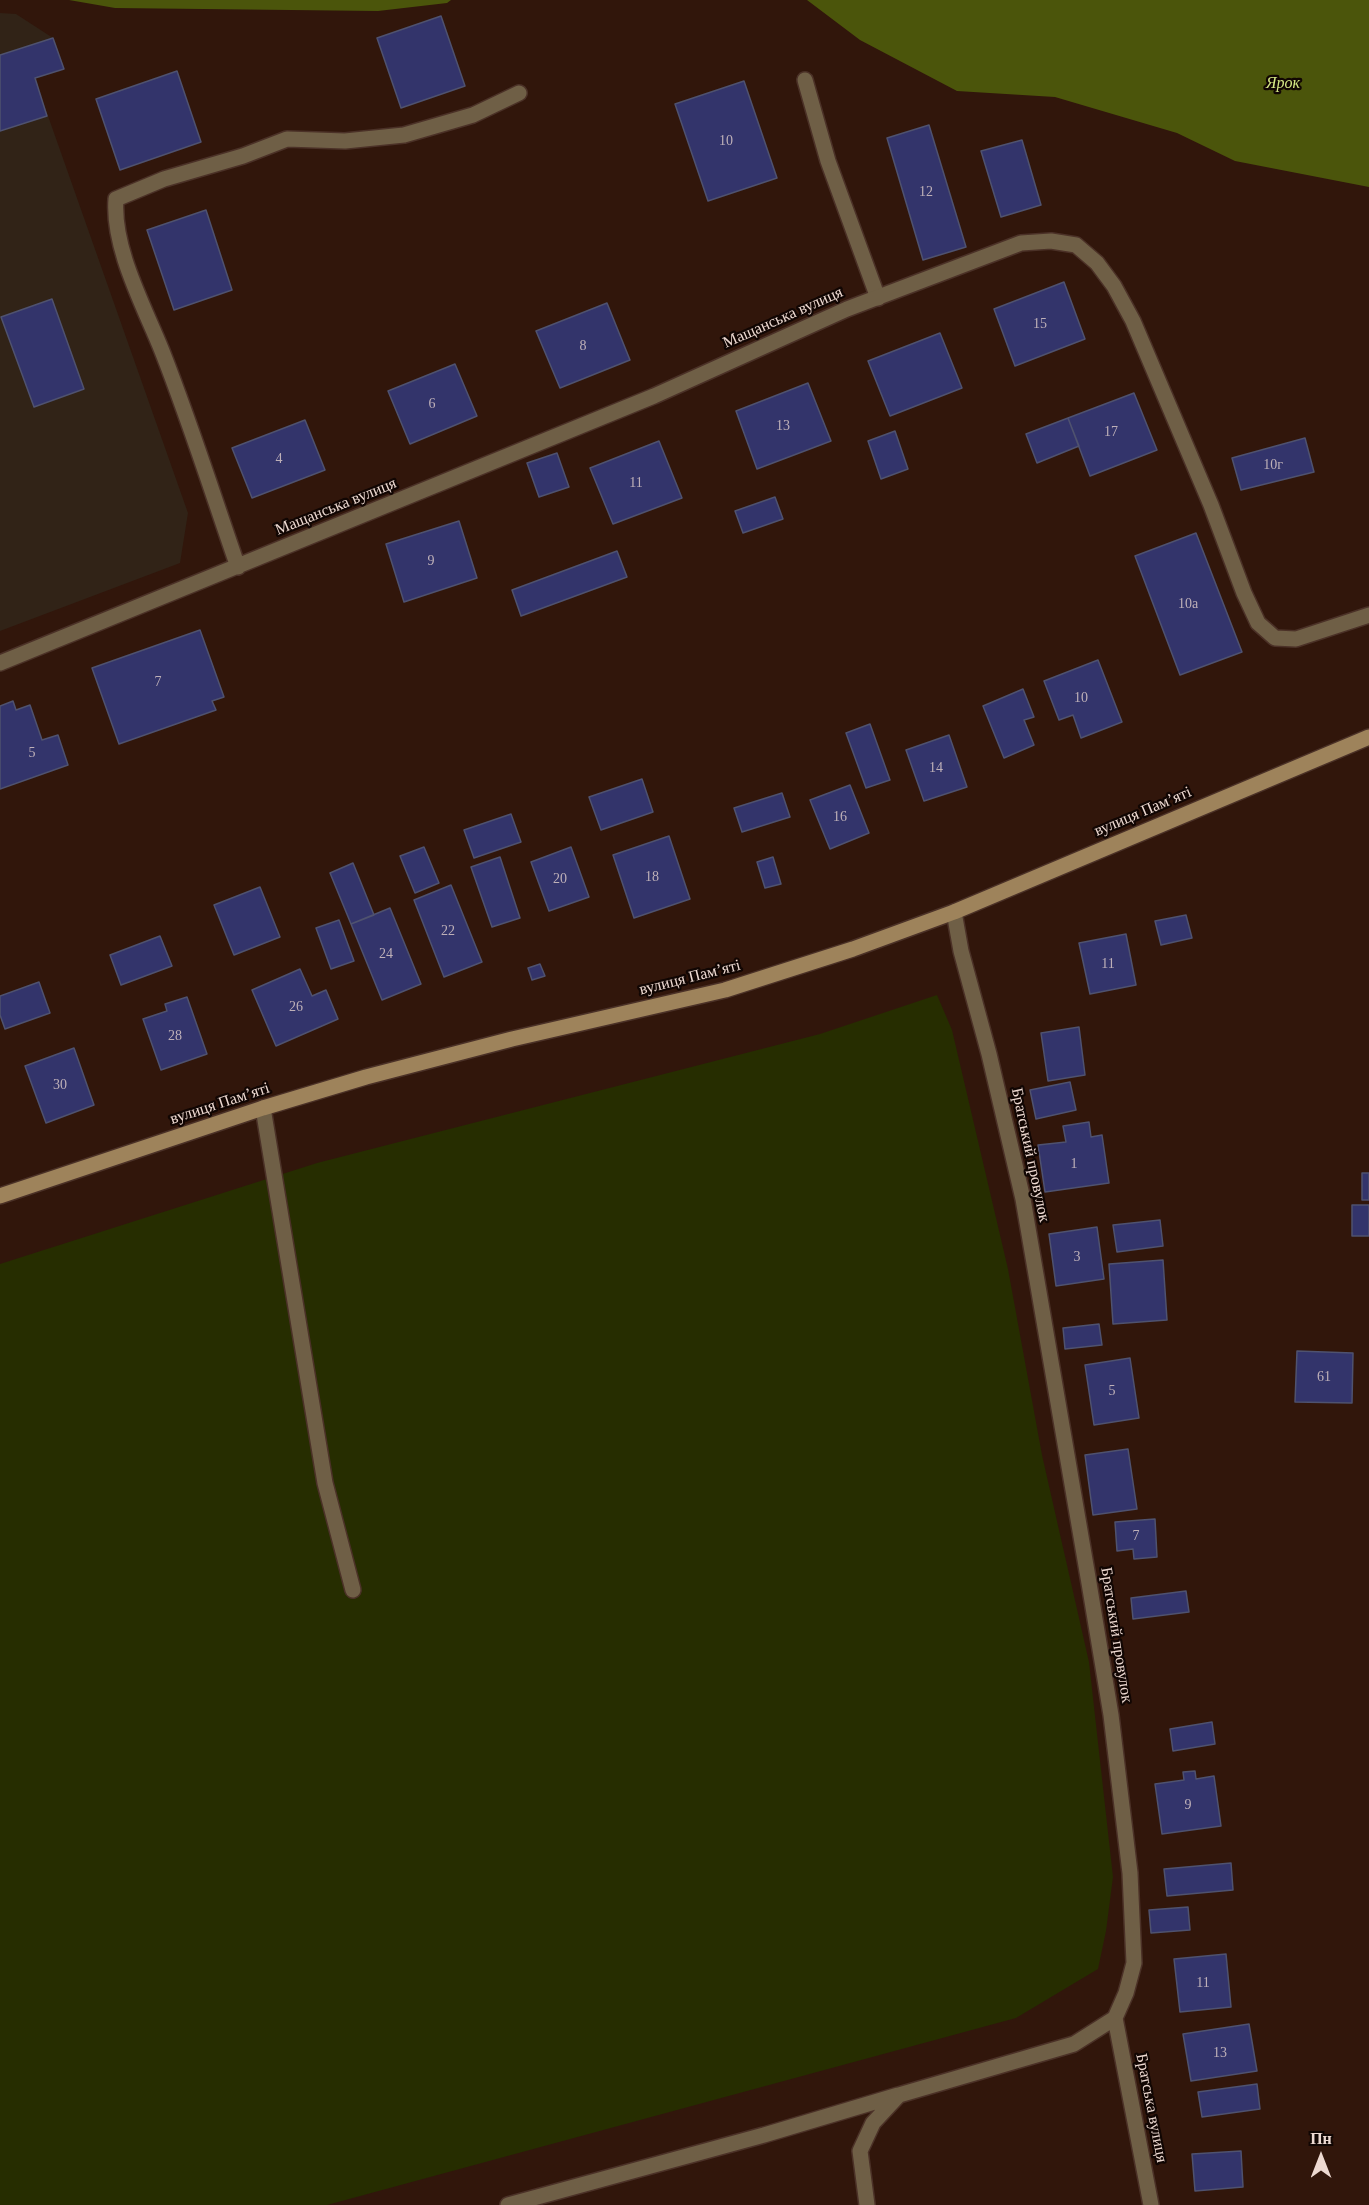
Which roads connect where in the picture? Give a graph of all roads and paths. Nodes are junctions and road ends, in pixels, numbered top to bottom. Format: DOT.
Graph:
graph roads {
  1 [pos="805,80"];
  2 [pos="519,93"];
  3 [pos="878,298"];
  4 [pos="238,567"];
  5 [pos="1369,615"];
  6 [pos="0,663"];
  7 [pos="1369,736"];
  8 [pos="954,912"];
  9 [pos="263,1108"];
  10 [pos="0,1196"];
  11 [pos="353,1590"];
  12 [pos="1115,2018"];
  13 [pos="899,2095"];
  14 [pos="508,2205"];
  15 [pos="867,2205"];
  16 [pos="1151,2205"];
  1 -- 3 [label="street"];
  2 -- 4 [label="street"];
  3 -- 4 [label="street, Мащанська вулиця"];
  3 -- 5 [label="street, Мащанська вулиця"];
  4 -- 6 [label="street, Мащанська вулиця"];
  7 -- 8 [label="street, вулиця Памʼяті"];
  8 -- 9 [label="street, вулиця Памʼяті"];
  8 -- 12 [label="street, Братський провулок"];
  9 -- 10 [label="street, вулиця Памʼяті"];
  9 -- 11 [label="street"];
  12 -- 13 [label="street"];
  12 -- 16 [label="street, Братська вулиця"];
  13 -- 14 [label="street"];
  13 -- 15 [label="street"];
}
